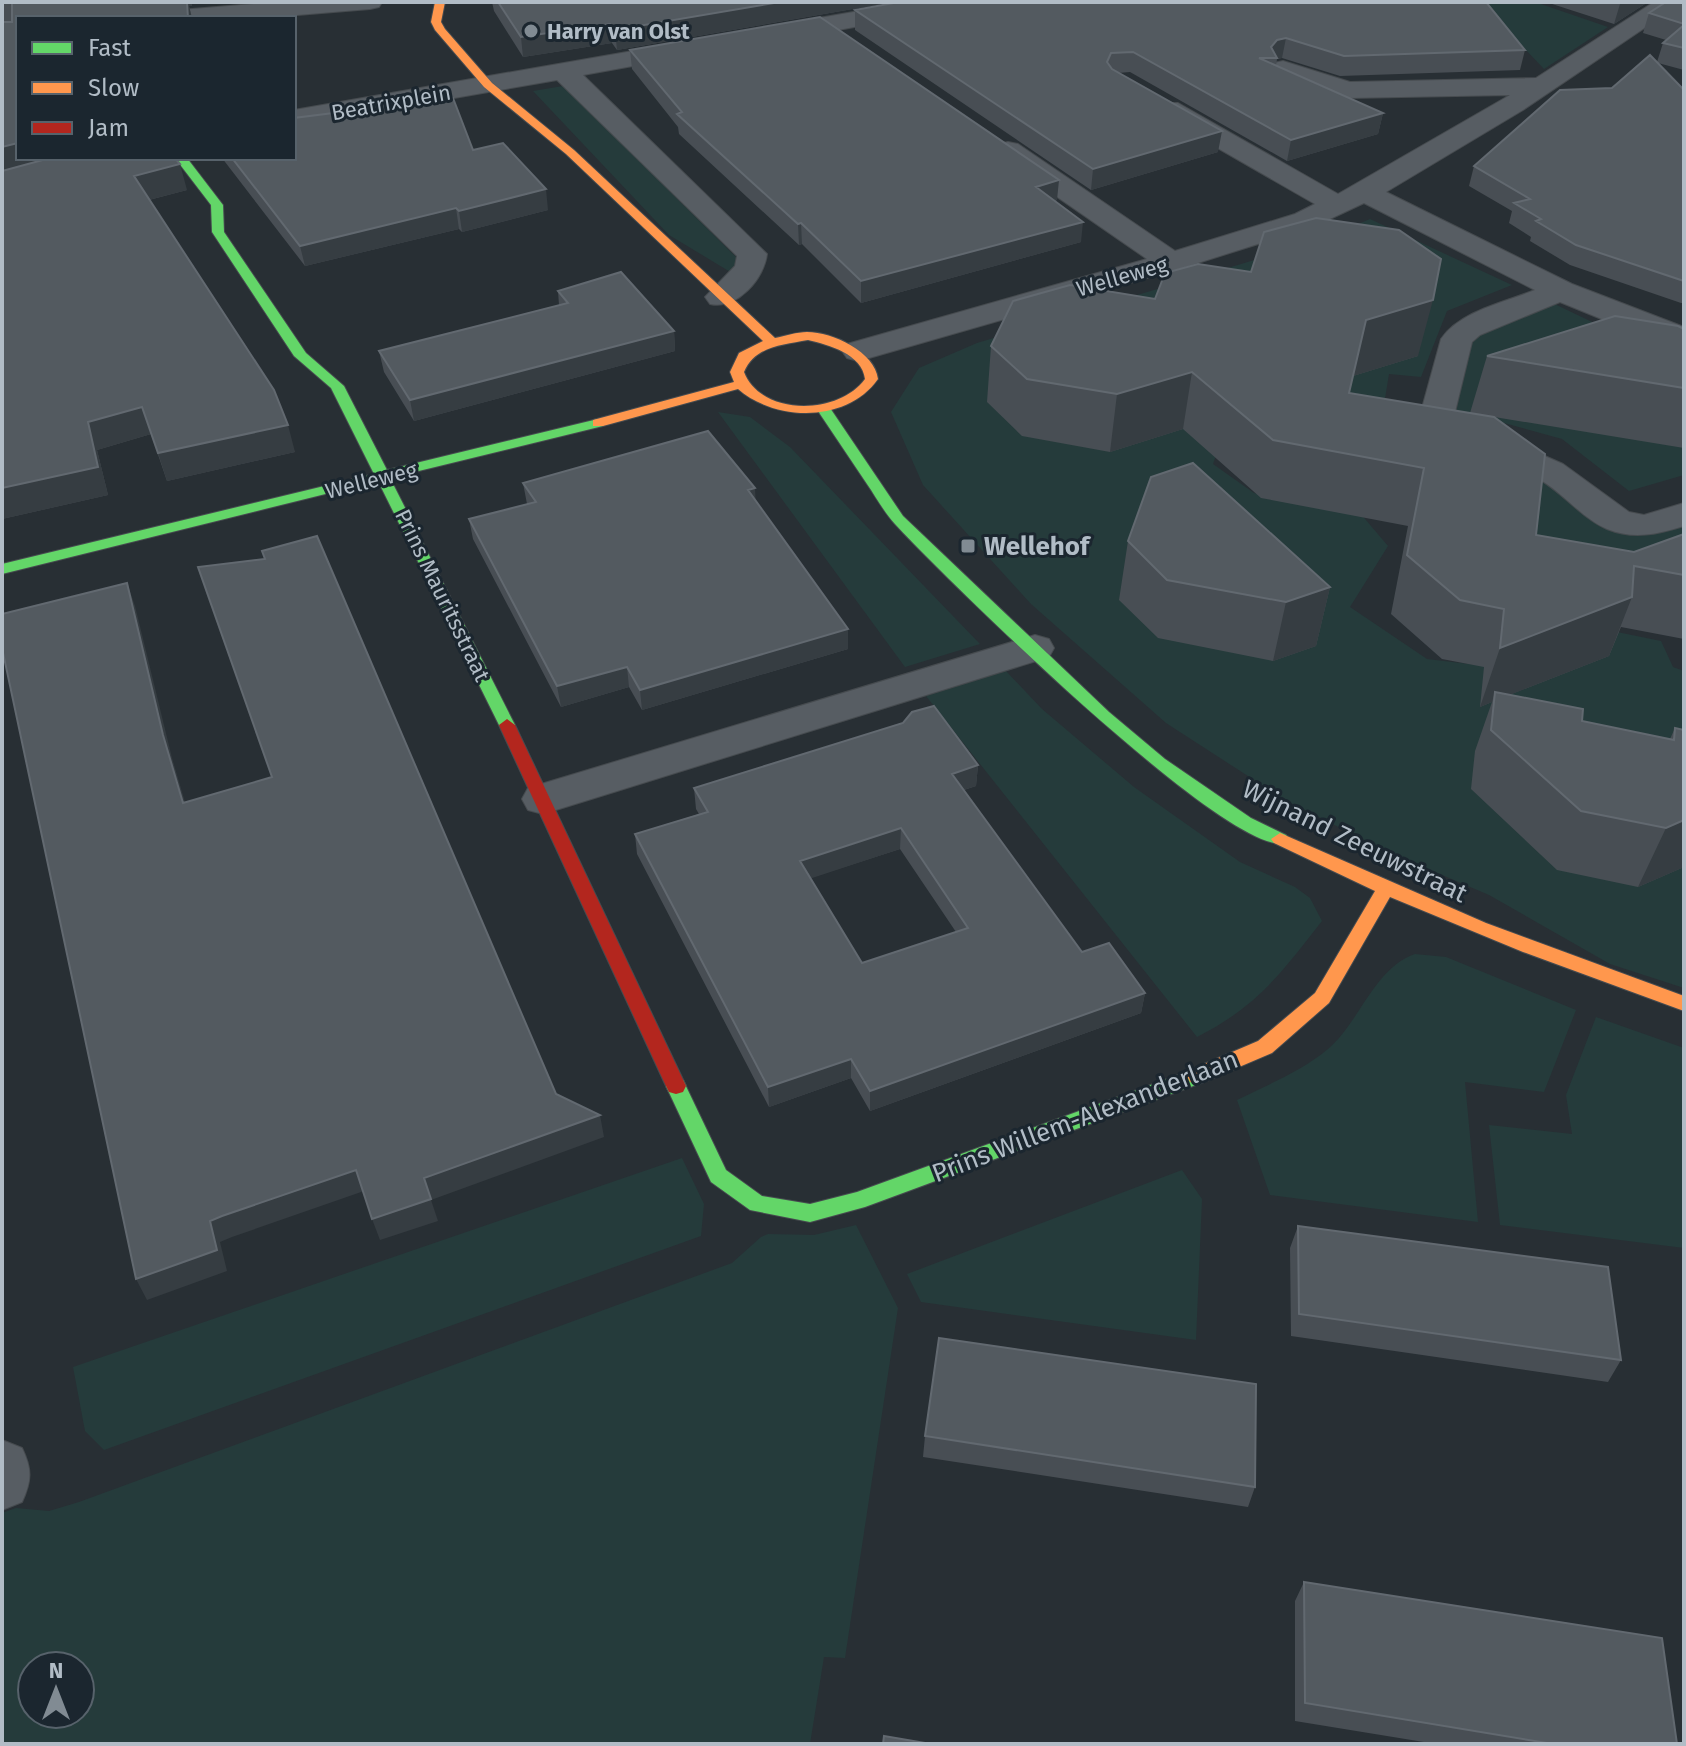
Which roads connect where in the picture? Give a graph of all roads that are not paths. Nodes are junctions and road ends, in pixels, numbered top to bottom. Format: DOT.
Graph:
graph roads {
  1 [pos="370,2"];
  2 [pos="440,2"];
  3 [pos="952,2"];
  4 [pos="1671,2"];
  5 [pos="216,7"];
  6 [pos="257,14"];
  7 [pos="177,16"];
  8 [pos="826,25"];
  9 [pos="749,38"];
  10 [pos="852,42"];
  11 [pos="718,44"];
  12 [pos="1283,69"];
  13 [pos="563,71"];
  14 [pos="488,85"];
  15 [pos="1542,86"];
  16 [pos="1147,97"];
  17 [pos="296,118"];
  18 [pos="992,139"];
  19 [pos="183,160"];
  20 [pos="1365,192"];
  21 [pos="1337,205"];
  22 [pos="1171,262"];
  23 [pos="1560,291"];
  24 [pos="721,297"];
  25 [pos="1684,338"];
  26 [pos="770,340"];
  27 [pos="858,351"];
  28 [pos="738,385"];
  29 [pos="823,408"];
  30 [pos="385,477"];
  31 [pos="1684,514"];
  32 [pos="2,569"];
  33 [pos="1035,648"];
  34 [pos="543,799"];
  35 [pos="1385,890"];
  36 [pos="1684,1004"];
  37 [pos="757,1204"];
  1 -- 6 [label="street"];
  2 -- 14 [label="main road"];
  3 -- 8 [label="street"];
  4 -- 15 [label="street, Welleweg"];
  5 -- 6 [label="street"];
  5 -- 7 [label="street"];
  8 -- 9 [label="street"];
  8 -- 10 [label="street"];
  11 -- 13 [label="street, Beatrixplein"];
  12 -- 15 [label="street"];
  13 -- 14 [label="street, Beatrixplein"];
  13 -- 24 [label="street"];
  14 -- 17 [label="street, Beatrixplein"];
  14 -- 24 [label="main road"];
  15 -- 20 [label="street, Welleweg"];
  16 -- 21 [label="street"];
  18 -- 22 [label="street"];
  19 -- 30 [label="main road, Prins Mauritsstraat"];
  20 -- 21 [label="street, Welleweg"];
  20 -- 23 [label="street"];
  21 -- 22 [label="street, Welleweg"];
  22 -- 27 [label="street, Welleweg"];
  23 -- 25 [label="street"];
  23 -- 31 [label="street"];
  24 -- 26 [label="main road"];
  26 -- 27 [label="main road"];
  26 -- 28 [label="main road"];
  27 -- 29 [label="main road"];
  28 -- 29 [label="main road"];
  28 -- 30 [label="main road, Welleweg"];
  29 -- 33 [label="main road, Wijnand Zeeuwstraat"];
  30 -- 32 [label="main road, Welleweg"];
  30 -- 34 [label="main road, Prins Mauritsstraat"];
  33 -- 34 [label="street"];
  33 -- 35 [label="main road, Wijnand Zeeuwstraat"];
  34 -- 37 [label="main road, Prins Mauritsstraat"];
  35 -- 36 [label="main road, Wijnand Zeeuwstraat"];
  35 -- 37 [label="main road, Prins Willem-Alexanderlaan"];
}
